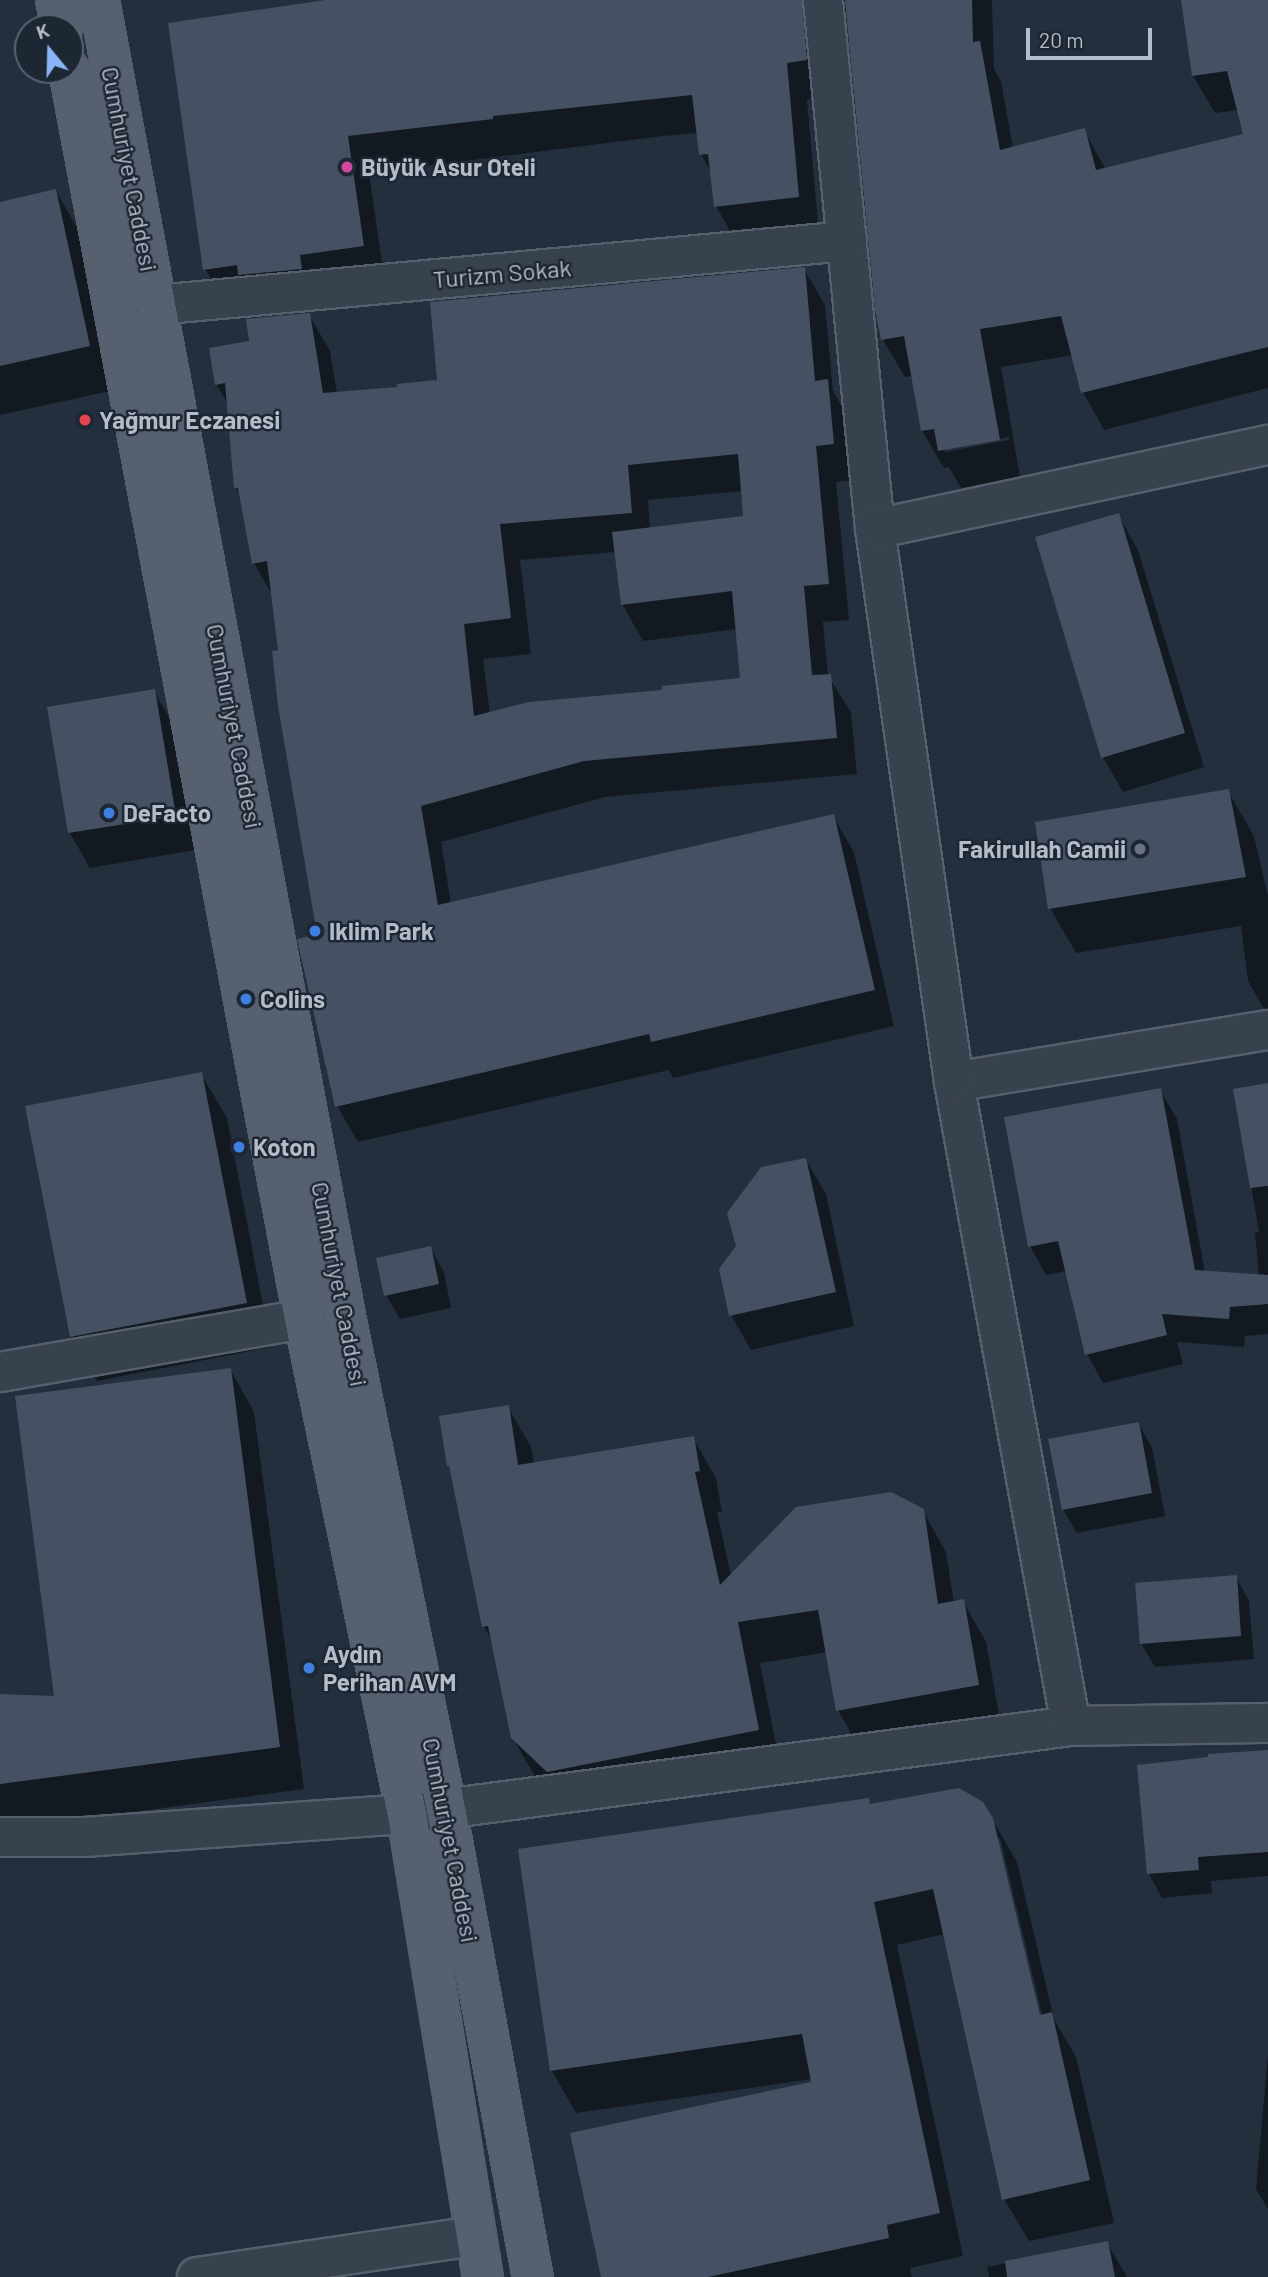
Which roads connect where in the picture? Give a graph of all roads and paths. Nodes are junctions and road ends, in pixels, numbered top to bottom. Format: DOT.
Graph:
graph roads {
  1 [pos="99,0"];
  2 [pos="823,0"];
  3 [pos="72,84"];
  4 [pos="847,241"];
  5 [pos="156,305"];
  6 [pos="1268,445"];
  7 [pos="875,529"];
  8 [pos="1268,1030"];
  9 [pos="954,1082"];
  10 [pos="304,1320"];
  11 [pos="0,1372"];
  12 [pos="1268,1723"];
  13 [pos="1071,1726"];
  14 [pos="446,1809"];
  15 [pos="407,1814"];
  16 [pos="0,1837"];
  17 [pos="476,2236"];
  18 [pos="197,2277"];
  19 [pos="483,2277"];
  20 [pos="533,2277"];
  1 -- 5 [label="main road, Cumhuriyet Caddesi"];
  2 -- 4 [label="street"];
  3 -- 10 [label="main road, Cumhuriyet Caddesi"];
  4 -- 5 [label="street, Turizm Sokak"];
  4 -- 7 [label="street"];
  5 -- 14 [label="main road, Cumhuriyet Caddesi"];
  6 -- 7 [label="street"];
  7 -- 9 [label="street"];
  8 -- 9 [label="street"];
  9 -- 13 [label="street"];
  10 -- 11 [label="street"];
  10 -- 15 [label="main road, Cumhuriyet Caddesi"];
  12 -- 13 [label="street"];
  13 -- 14 [label="street"];
  14 -- 15 [label="street"];
  14 -- 20 [label="main road, Cumhuriyet Caddesi"];
  15 -- 16 [label="street"];
  15 -- 17 [label="main road, Cumhuriyet Caddesi"];
  17 -- 18 [label="street"];
  17 -- 19 [label="main road, Cumhuriyet Caddesi"];
}
